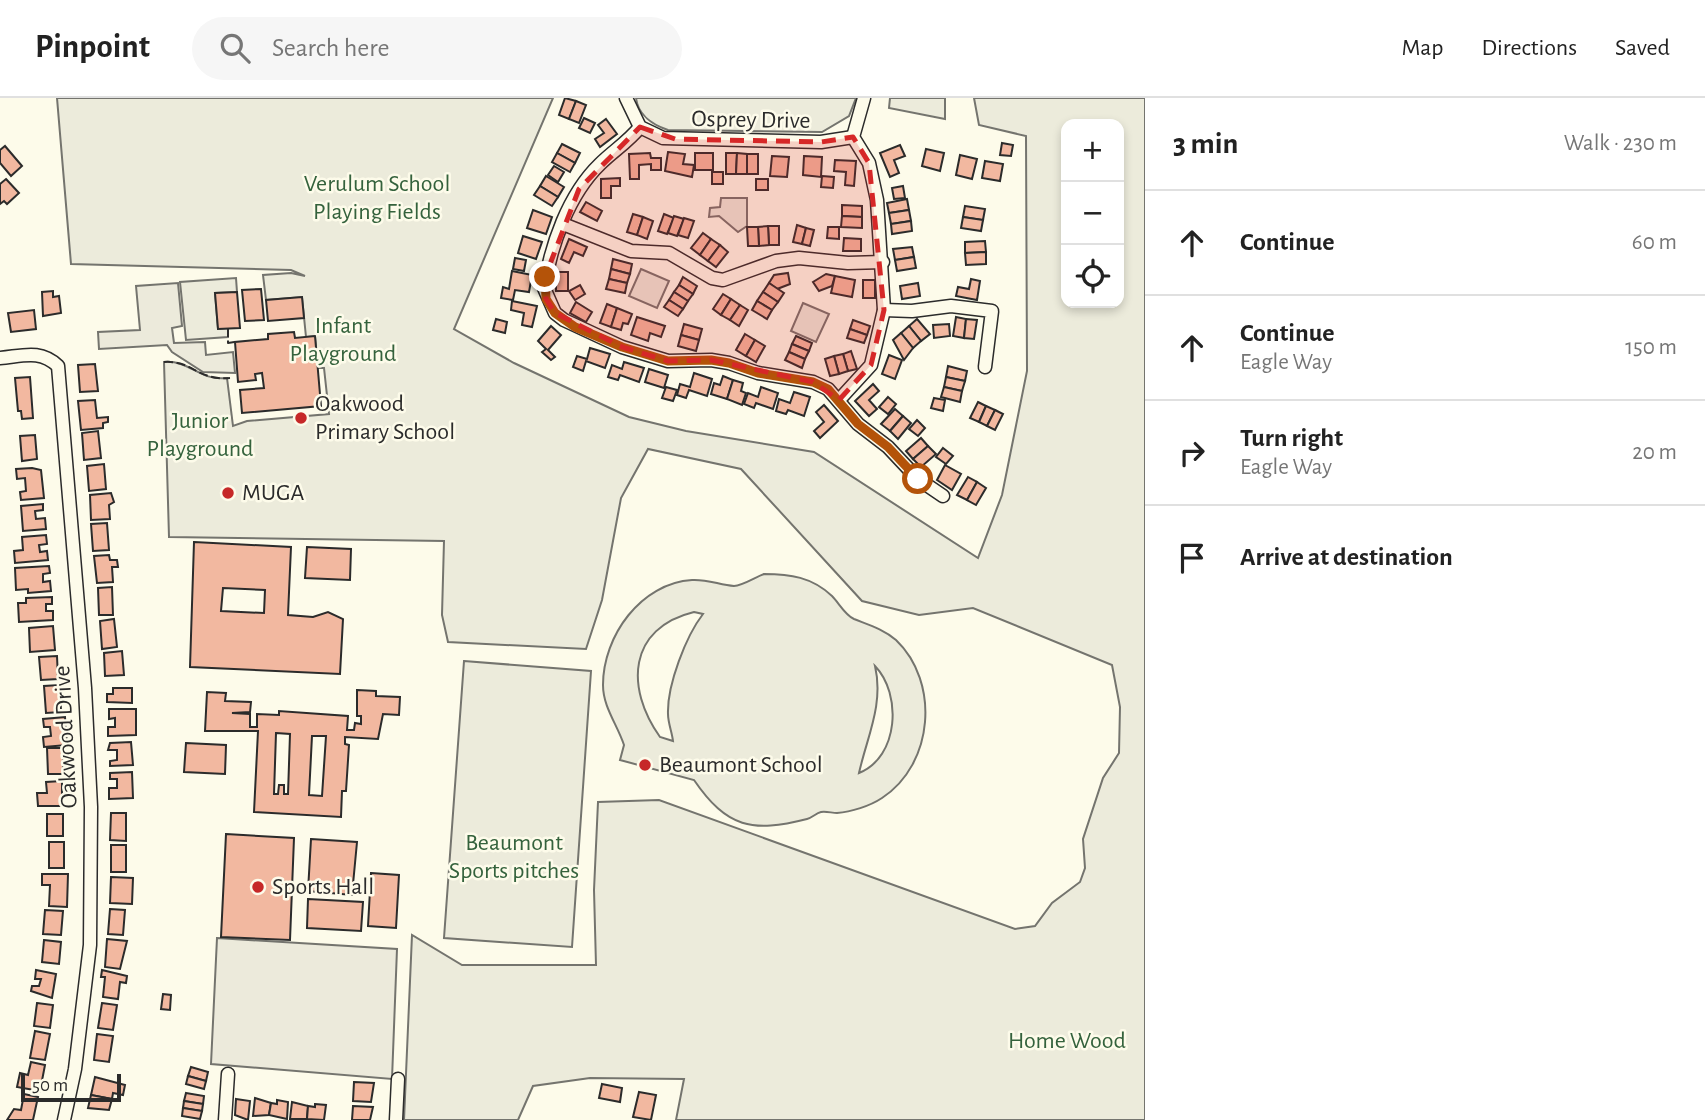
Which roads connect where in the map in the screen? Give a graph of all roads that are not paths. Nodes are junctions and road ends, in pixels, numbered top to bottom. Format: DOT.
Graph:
graph roads {
  1 [pos="626,98"];
  2 [pos="864,98"];
  3 [pos="640,127"];
  4 [pos="853,137"];
  5 [pos="563,225"];
  6 [pos="883,262"];
  7 [pos="884,310"];
  8 [pos="0,358"];
  9 [pos="985,367"];
  10 [pos="839,400"];
  11 [pos="943,496"];
  12 [pos="228,1074"];
  13 [pos="398,1079"];
  14 [pos="64,1120"];
  15 [pos="225,1120"];
  16 [pos="396,1120"];
  1 -- 3 [label="street"];
  2 -- 4 [label="street"];
  3 -- 4 [label="street, Osprey Drive"];
  3 -- 5 [label="street"];
  4 -- 6 [label="street"];
  5 -- 6 [label="street"];
  5 -- 10 [label="street"];
  6 -- 7 [label="street"];
  7 -- 9 [label="street"];
  7 -- 10 [label="street"];
  8 -- 14 [label="street, Oakwood Drive"];
  10 -- 11 [label="street"];
  12 -- 15 [label="street"];
  13 -- 16 [label="street"];
}
